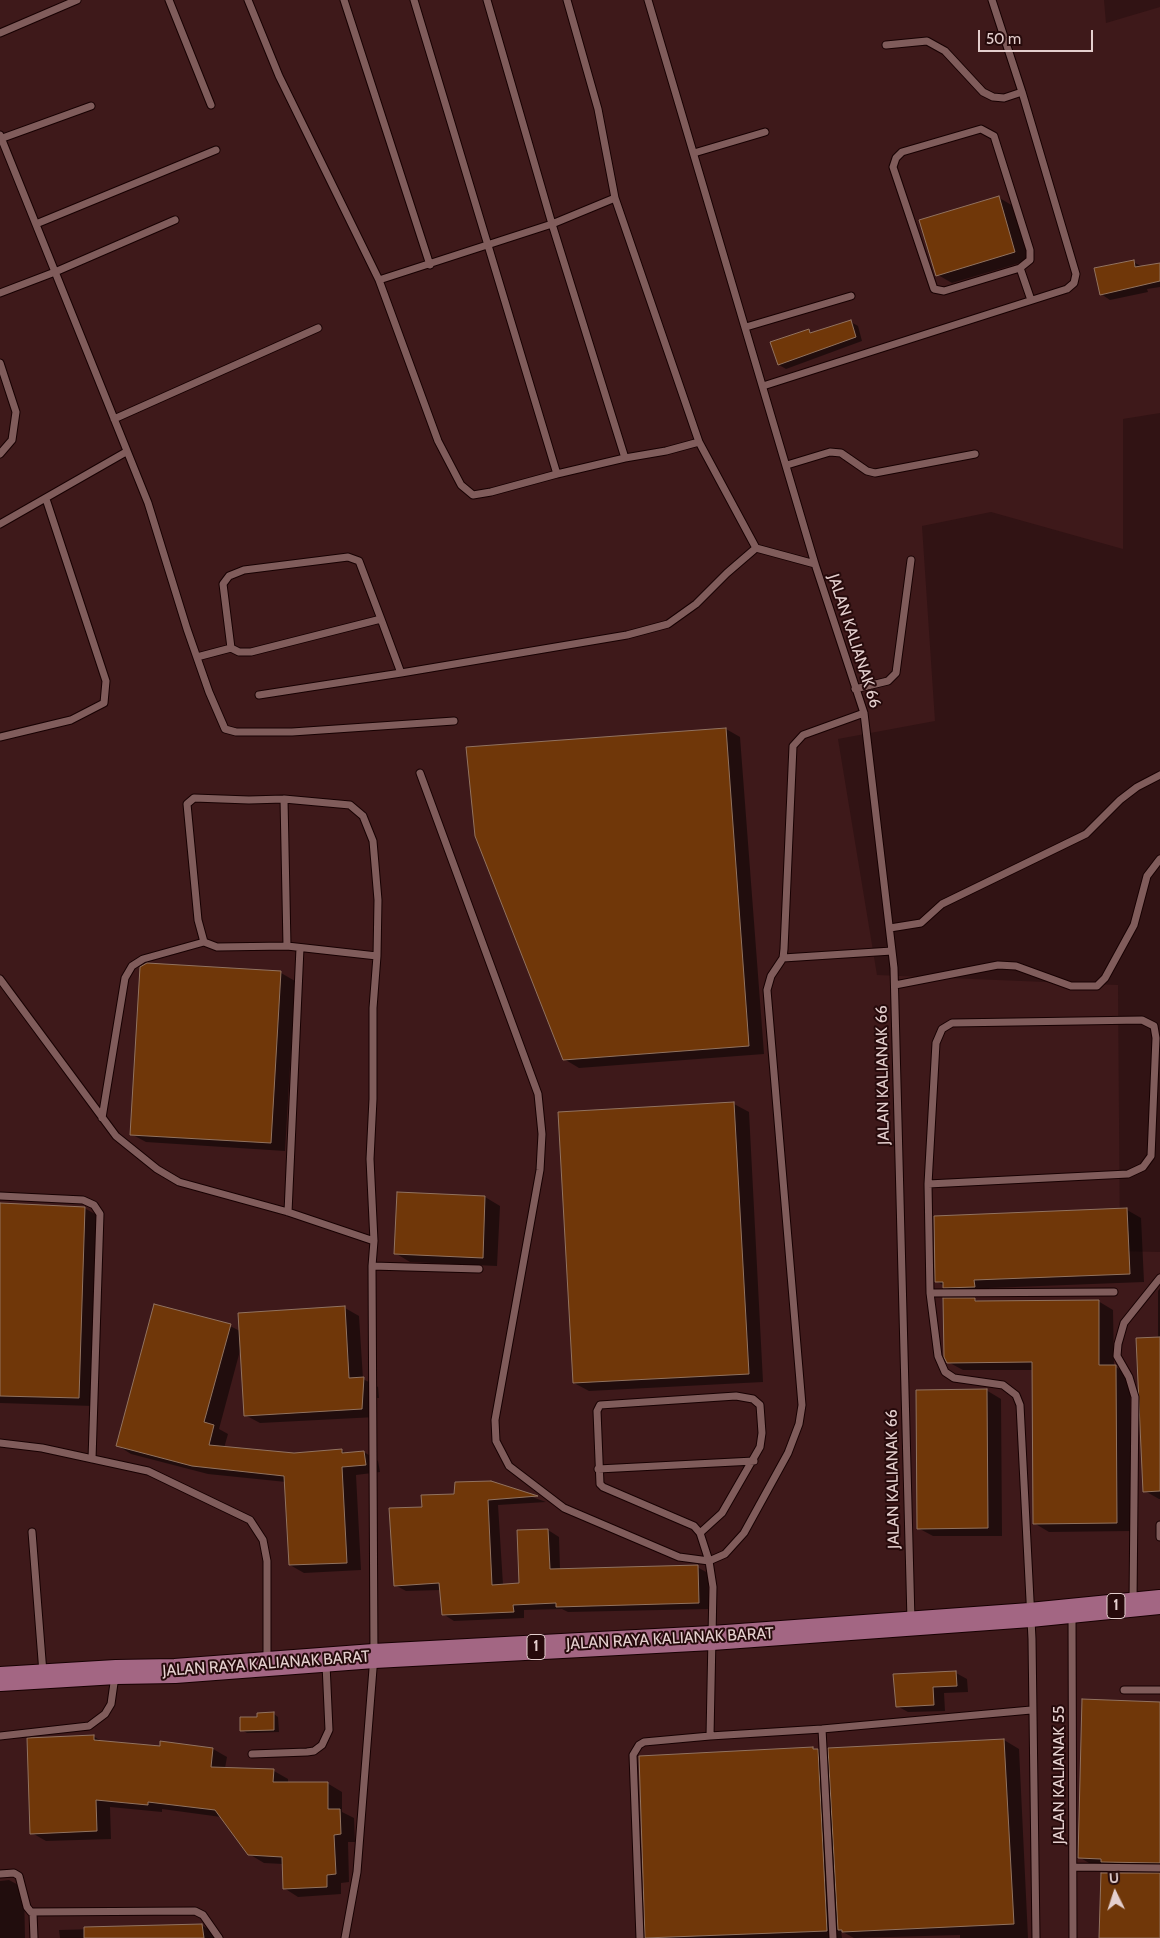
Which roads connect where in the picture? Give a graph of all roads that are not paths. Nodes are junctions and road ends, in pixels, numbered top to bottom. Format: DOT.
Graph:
graph roads {
  1 [pos="77,0"];
  2 [pos="169,0"];
  3 [pos="248,0"];
  4 [pos="344,0"];
  5 [pos="414,0"];
  6 [pos="487,0"];
  7 [pos="567,0"];
  8 [pos="648,0"];
  9 [pos="992,0"];
  10 [pos="68,2"];
  11 [pos="0,33"];
  12 [pos="886,45"];
  13 [pos="1022,92"];
  14 [pos="211,105"];
  15 [pos="91,106"];
  16 [pos="766,132"];
  17 [pos="0,138"];
  18 [pos="216,150"];
  19 [pos="694,152"];
  20 [pos="616,198"];
  21 [pos="175,220"];
  22 [pos="36,224"];
  23 [pos="552,224"];
  24 [pos="488,245"];
  25 [pos="430,265"];
  26 [pos="1020,268"];
  27 [pos="55,272"];
  28 [pos="379,280"];
  29 [pos="0,293"];
  30 [pos="851,296"];
  31 [pos="1031,300"];
  32 [pos="318,328"];
  33 [pos="746,328"];
  34 [pos="0,363"];
  35 [pos="763,386"];
  36 [pos="114,420"];
  37 [pos="699,442"];
  38 [pos="126,452"];
  39 [pos="0,454"];
  40 [pos="975,454"];
  41 [pos="625,458"];
  42 [pos="787,465"];
  43 [pos="557,474"];
  44 [pos="46,499"];
  45 [pos="0,524"];
  46 [pos="756,548"];
  47 [pos="911,560"];
  48 [pos="815,564"];
  49 [pos="381,619"];
  50 [pos="232,648"];
  51 [pos="197,657"];
  52 [pos="401,673"];
  53 [pos="855,689"];
  54 [pos="259,695"];
  55 [pos="864,714"];
  56 [pos="454,721"];
  57 [pos="0,737"];
  58 [pos="420,773"];
  59 [pos="1160,775"];
  60 [pos="284,799"];
  61 [pos="1160,859"];
  62 [pos="890,928"];
  63 [pos="204,942"];
  64 [pos="287,946"];
  65 [pos="300,948"];
  66 [pos="892,951"];
  67 [pos="377,956"];
  68 [pos="783,958"];
  69 [pos="0,979"];
  70 [pos="894,985"];
  71 [pos="102,1118"];
  72 [pos="928,1184"];
  73 [pos="0,1196"];
  74 [pos="288,1212"];
  75 [pos="374,1241"];
  76 [pos="372,1266"];
  77 [pos="479,1269"];
  78 [pos="1160,1278"];
  79 [pos="1114,1292"];
  80 [pos="930,1293"];
  81 [pos="0,1443"];
  82 [pos="92,1459"];
  83 [pos="754,1461"];
  84 [pos="598,1469"];
  85 [pos="1160,1525"];
  86 [pos="32,1532"];
  87 [pos="700,1533"];
  88 [pos="1160,1537"];
  89 [pos="709,1560"];
  90 [pos="1160,1602"];
  91 [pos="1133,1604"];
  92 [pos="1072,1611"];
  93 [pos="1030,1615"];
  94 [pos="911,1623"];
  95 [pos="712,1638"];
  96 [pos="374,1656"];
  97 [pos="326,1661"];
  98 [pos="267,1664"];
  99 [pos="116,1672"];
  100 [pos="43,1676"];
  101 [pos="0,1679"];
  102 [pos="1124,1690"];
  103 [pos="1160,1690"];
  104 [pos="1031,1710"];
  105 [pos="822,1729"];
  106 [pos="0,1736"];
  107 [pos="710,1736"];
  108 [pos="252,1754"];
  109 [pos="1073,1867"];
  110 [pos="1160,1868"];
  111 [pos="0,1874"];
  112 [pos="33,1913"];
  113 [pos="34,1938"];
  114 [pos="219,1938"];
  115 [pos="345,1938"];
  116 [pos="640,1938"];
  117 [pos="833,1938"];
  118 [pos="1036,1938"];
  119 [pos="1073,1938"];
  1 -- 10 [label="lane"];
  2 -- 14 [label="lane"];
  3 -- 28 [label="lane"];
  4 -- 25 [label="lane"];
  5 -- 24 [label="lane"];
  6 -- 23 [label="lane"];
  7 -- 20 [label="lane"];
  8 -- 19 [label="lane, JALAN KALIANAK 66"];
  9 -- 13 [label="lane"];
  10 -- 11 [label="lane"];
  12 -- 13 [label="lane"];
  13 -- 31 [label="lane"];
  15 -- 17 [label="lane"];
  16 -- 19 [label="lane"];
  17 -- 22 [label="lane"];
  18 -- 22 [label="lane"];
  19 -- 33 [label="lane, JALAN KALIANAK 66"];
  20 -- 23 [label="lane"];
  20 -- 37 [label="lane"];
  21 -- 27 [label="lane"];
  22 -- 27 [label="lane"];
  23 -- 24 [label="lane"];
  23 -- 41 [label="lane"];
  24 -- 25 [label="lane"];
  24 -- 43 [label="lane"];
  25 -- 28 [label="lane"];
  26 -- 26 [label="lane"];
  26 -- 31 [label="lane"];
  27 -- 29 [label="lane"];
  27 -- 36 [label="lane"];
  28 -- 43 [label="lane"];
  30 -- 33 [label="lane"];
  31 -- 35 [label="lane"];
  32 -- 36 [label="lane"];
  33 -- 35 [label="lane, JALAN KALIANAK 66"];
  34 -- 39 [label="lane"];
  35 -- 42 [label="lane, JALAN KALIANAK 66"];
  36 -- 38 [label="lane"];
  37 -- 41 [label="lane"];
  37 -- 46 [label="lane"];
  38 -- 44 [label="lane"];
  38 -- 51 [label="lane"];
  40 -- 42 [label="lane"];
  41 -- 43 [label="lane"];
  42 -- 48 [label="lane, JALAN KALIANAK 66"];
  44 -- 45 [label="lane"];
  44 -- 57 [label="lane"];
  46 -- 48 [label="lane"];
  46 -- 52 [label="lane"];
  47 -- 53 [label="lane"];
  48 -- 53 [label="lane, JALAN KALIANAK 66"];
  49 -- 50 [label="lane"];
  49 -- 50 [label="lane"];
  49 -- 52 [label="lane"];
  50 -- 51 [label="lane"];
  51 -- 56 [label="lane"];
  52 -- 54 [label="lane"];
  53 -- 55 [label="lane, JALAN KALIANAK 66"];
  55 -- 62 [label="lane, JALAN KALIANAK 66"];
  55 -- 68 [label="lane"];
  58 -- 89 [label="lane"];
  59 -- 62 [label="lane"];
  60 -- 63 [label="lane"];
  60 -- 64 [label="lane"];
  60 -- 67 [label="lane"];
  61 -- 70 [label="lane"];
  62 -- 66 [label="lane, JALAN KALIANAK 66"];
  63 -- 64 [label="lane"];
  63 -- 71 [label="lane"];
  64 -- 65 [label="lane"];
  65 -- 67 [label="lane"];
  65 -- 74 [label="lane"];
  66 -- 68 [label="lane"];
  66 -- 70 [label="lane, JALAN KALIANAK 66"];
  67 -- 75 [label="lane"];
  68 -- 89 [label="lane"];
  69 -- 71 [label="lane"];
  70 -- 94 [label="lane, JALAN KALIANAK 66"];
  71 -- 74 [label="lane"];
  72 -- 72 [label="lane"];
  72 -- 80 [label="lane"];
  73 -- 82 [label="lane"];
  74 -- 75 [label="lane"];
  75 -- 76 [label="lane"];
  76 -- 77 [label="lane"];
  76 -- 96 [label="lane"];
  78 -- 91 [label="lane"];
  79 -- 80 [label="lane"];
  80 -- 93 [label="lane"];
  81 -- 82 [label="lane"];
  82 -- 98 [label="lane"];
  83 -- 84 [label="lane"];
  83 -- 84 [label="lane"];
  83 -- 87 [label="lane"];
  84 -- 87 [label="lane"];
  85 -- 88 [label="lane"];
  86 -- 100 [label="lane"];
  87 -- 89 [label="lane"];
  89 -- 95 [label="lane"];
  90 -- 91 [label="highway, JALAN RAYA KALIANAK BARAT / 1"];
  91 -- 92 [label="highway, JALAN RAYA KALIANAK BARAT / 1"];
  92 -- 93 [label="highway, JALAN RAYA KALIANAK BARAT / 1"];
  92 -- 109 [label="lane, JALAN KALIANAK 55"];
  93 -- 94 [label="highway, JALAN RAYA KALIANAK BARAT / 1"];
  93 -- 104 [label="lane"];
  94 -- 95 [label="highway, JALAN RAYA KALIANAK BARAT / 1"];
  95 -- 96 [label="highway, JALAN RAYA KALIANAK BARAT / 1"];
  95 -- 107 [label="lane"];
  96 -- 97 [label="highway, JALAN RAYA KALIANAK BARAT / 1"];
  96 -- 115 [label="lane"];
  97 -- 98 [label="highway, JALAN RAYA KALIANAK BARAT / 1"];
  97 -- 108 [label="lane"];
  98 -- 99 [label="highway, JALAN RAYA KALIANAK BARAT / 1"];
  99 -- 100 [label="highway, JALAN RAYA KALIANAK BARAT / 1"];
  99 -- 106 [label="lane"];
  100 -- 101 [label="highway, JALAN RAYA KALIANAK BARAT / 1"];
  102 -- 103 [label="lane"];
  104 -- 105 [label="lane"];
  104 -- 118 [label="lane"];
  105 -- 107 [label="lane"];
  105 -- 117 [label="lane"];
  107 -- 116 [label="lane"];
  109 -- 110 [label="lane"];
  109 -- 119 [label="lane, JALAN KALIANAK 55"];
  111 -- 112 [label="lane"];
  112 -- 113 [label="lane"];
  112 -- 114 [label="lane"];
}
